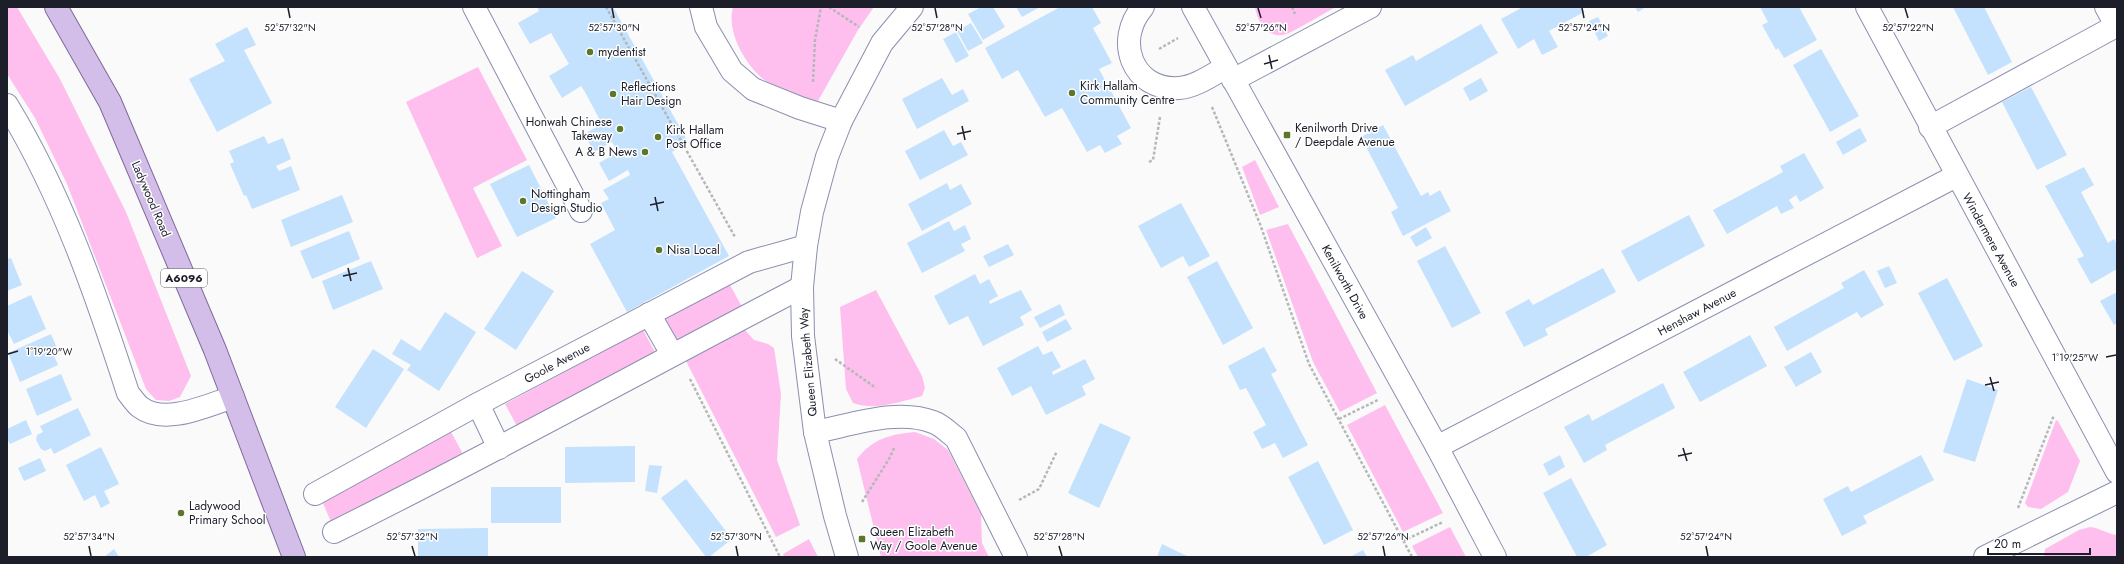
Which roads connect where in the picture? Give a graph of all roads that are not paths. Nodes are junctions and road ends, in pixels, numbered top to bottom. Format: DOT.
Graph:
graph roads {
  1 [pos="56,7"];
  2 [pos="474,7"];
  3 [pos="701,7"];
  4 [pos="912,7"];
  5 [pos="1143,7"];
  6 [pos="1193,7"];
  7 [pos="1370,7"];
  8 [pos="1867,7"];
  9 [pos="2113,20"];
  10 [pos="1230,74"];
  11 [pos="7,105"];
  12 [pos="841,121"];
  13 [pos="1930,127"];
  14 [pos="1956,176"];
  15 [pos="581,211"];
  16 [pos="806,246"];
  17 [pos="802,287"];
  18 [pos="649,314"];
  19 [pos="674,353"];
  20 [pos="233,397"];
  21 [pos="478,404"];
  22 [pos="815,432"];
  23 [pos="1437,447"];
  24 [pos="499,448"];
  25 [pos="2117,472"];
  26 [pos="2117,492"];
  27 [pos="315,494"];
  28 [pos="334,532"];
  29 [pos="294,557"];
  30 [pos="847,557"];
  31 [pos="1016,557"];
  32 [pos="1495,557"];
  33 [pos="1985,557"];
  1 -- 20 [label="main road, Ladywood Road / A6096"];
  2 -- 15 [label="street"];
  3 -- 12 [label="street"];
  4 -- 12 [label="street, Queen Elizabeth Way"];
  5 -- 10 [label="street"];
  6 -- 10 [label="street, Kenilworth Drive"];
  7 -- 10 [label="street"];
  8 -- 13 [label="street, Windermere Avenue"];
  9 -- 13 [label="street"];
  10 -- 23 [label="street, Kenilworth Drive"];
  11 -- 20 [label="street"];
  12 -- 16 [label="street, Queen Elizabeth Way"];
  13 -- 14 [label="street, Windermere Avenue"];
  14 -- 23 [label="street, Henshaw Avenue"];
  14 -- 25 [label="street, Windermere Avenue"];
  16 -- 17 [label="street, Queen Elizabeth Way"];
  16 -- 18 [label="street, Goole Avenue"];
  17 -- 19 [label="street"];
  17 -- 22 [label="street, Queen Elizabeth Way"];
  18 -- 19 [label="street"];
  18 -- 21 [label="street, Goole Avenue"];
  19 -- 24 [label="street"];
  20 -- 29 [label="main road, Ladywood Road / A6096"];
  21 -- 24 [label="street"];
  21 -- 27 [label="street, Goole Avenue"];
  22 -- 30 [label="street, Queen Elizabeth Way"];
  22 -- 31 [label="street, Queen Elizabeth Way"];
  23 -- 32 [label="street, Kenilworth Drive"];
  24 -- 28 [label="street"];
  26 -- 33 [label="street"];
}
